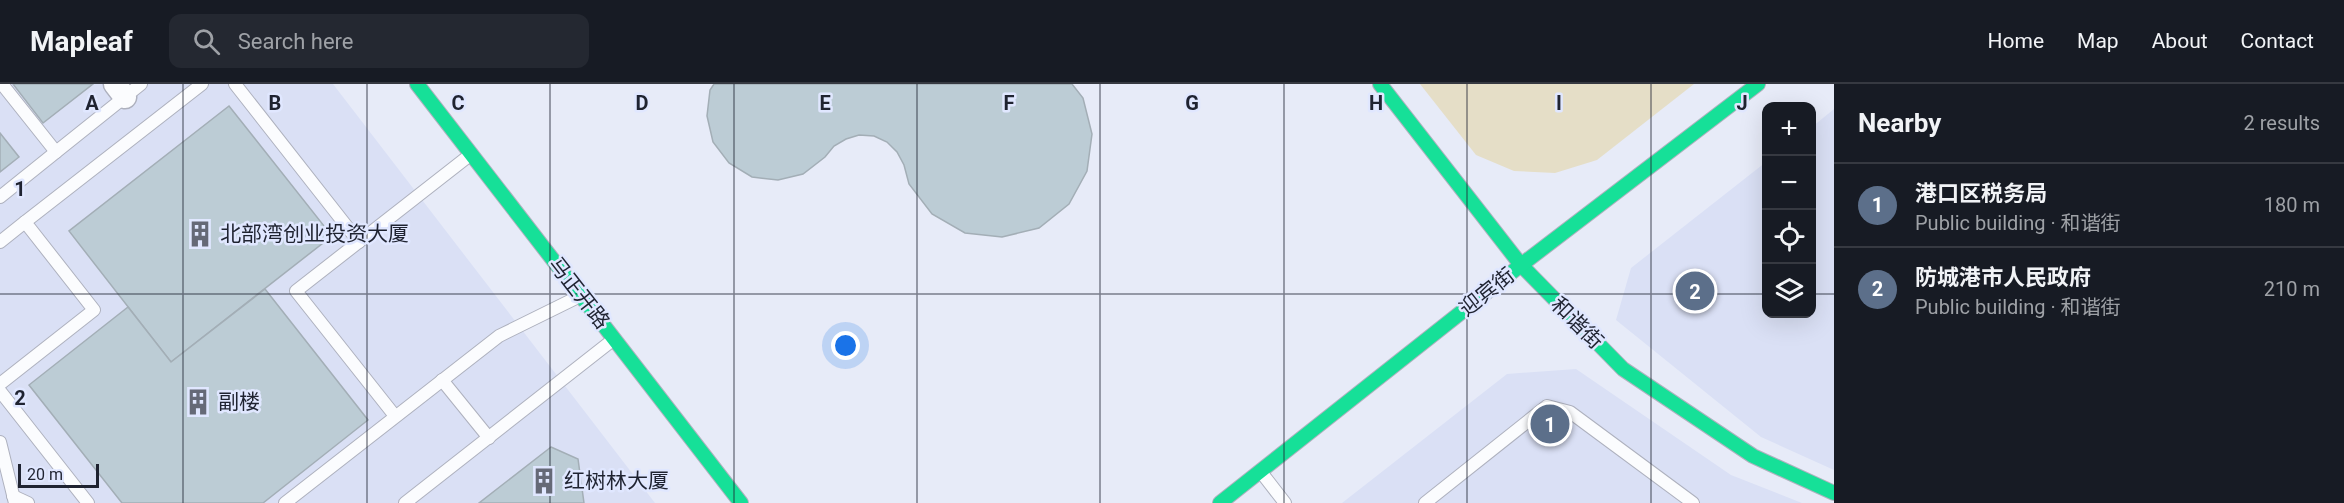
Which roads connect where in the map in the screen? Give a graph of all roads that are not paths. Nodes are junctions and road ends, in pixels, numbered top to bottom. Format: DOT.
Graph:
graph roads {
  1 [pos="2,84"];
  2 [pos="202,84"];
  3 [pos="235,84"];
  4 [pos="417,84"];
  5 [pos="1380,84"];
  6 [pos="1758,84"];
  7 [pos="127,88"];
  8 [pos="56,152"];
  9 [pos="471,154"];
  10 [pos="0,197"];
  11 [pos="25,222"];
  12 [pos="0,242"];
  13 [pos="359,242"];
  14 [pos="1521,265"];
  15 [pos="581,296"];
  16 [pos="614,339"];
  17 [pos="442,380"];
  18 [pos="0,384"];
  19 [pos="0,391"];
  20 [pos="395,416"];
  21 [pos="489,438"];
  22 [pos="0,442"];
  23 [pos="1260,471"];
  24 [pos="1834,493"];
  25 [pos="14,500"];
  26 [pos="28,503"];
  27 [pos="88,503"];
  28 [pos="285,503"];
  29 [pos="405,503"];
  30 [pos="741,503"];
  31 [pos="1220,503"];
  32 [pos="1285,503"];
  33 [pos="1425,503"];
  34 [pos="1693,503"];
  1 -- 8 [label="lane"];
  2 -- 11 [label="lane"];
  3 -- 13 [label="lane"];
  4 -- 9 [label="main road, 马正开路"];
  5 -- 14 [label="main road, 和谐街"];
  6 -- 14 [label="main road, 迎宾街"];
  7 -- 8 [label="lane"];
  8 -- 10 [label="lane"];
  9 -- 13 [label="lane"];
  9 -- 15 [label="main road, 马正开路"];
  11 -- 12 [label="lane"];
  11 -- 18 [label="lane"];
  13 -- 20 [label="lane"];
  14 -- 23 [label="main road, 迎宾街"];
  14 -- 24 [label="main road, 和谐街"];
  15 -- 16 [label="main road, 马正开路"];
  15 -- 17 [label="lane"];
  16 -- 21 [label="lane"];
  16 -- 30 [label="main road, 马正开路"];
  17 -- 20 [label="lane"];
  17 -- 21 [label="lane"];
  19 -- 27 [label="lane"];
  20 -- 28 [label="lane"];
  21 -- 29 [label="lane"];
  22 -- 25 [label="lane"];
  23 -- 31 [label="main road, 迎宾街"];
  23 -- 32 [label="lane"];
  25 -- 26 [label="lane"];
  33 -- 34 [label="lane"];
}
